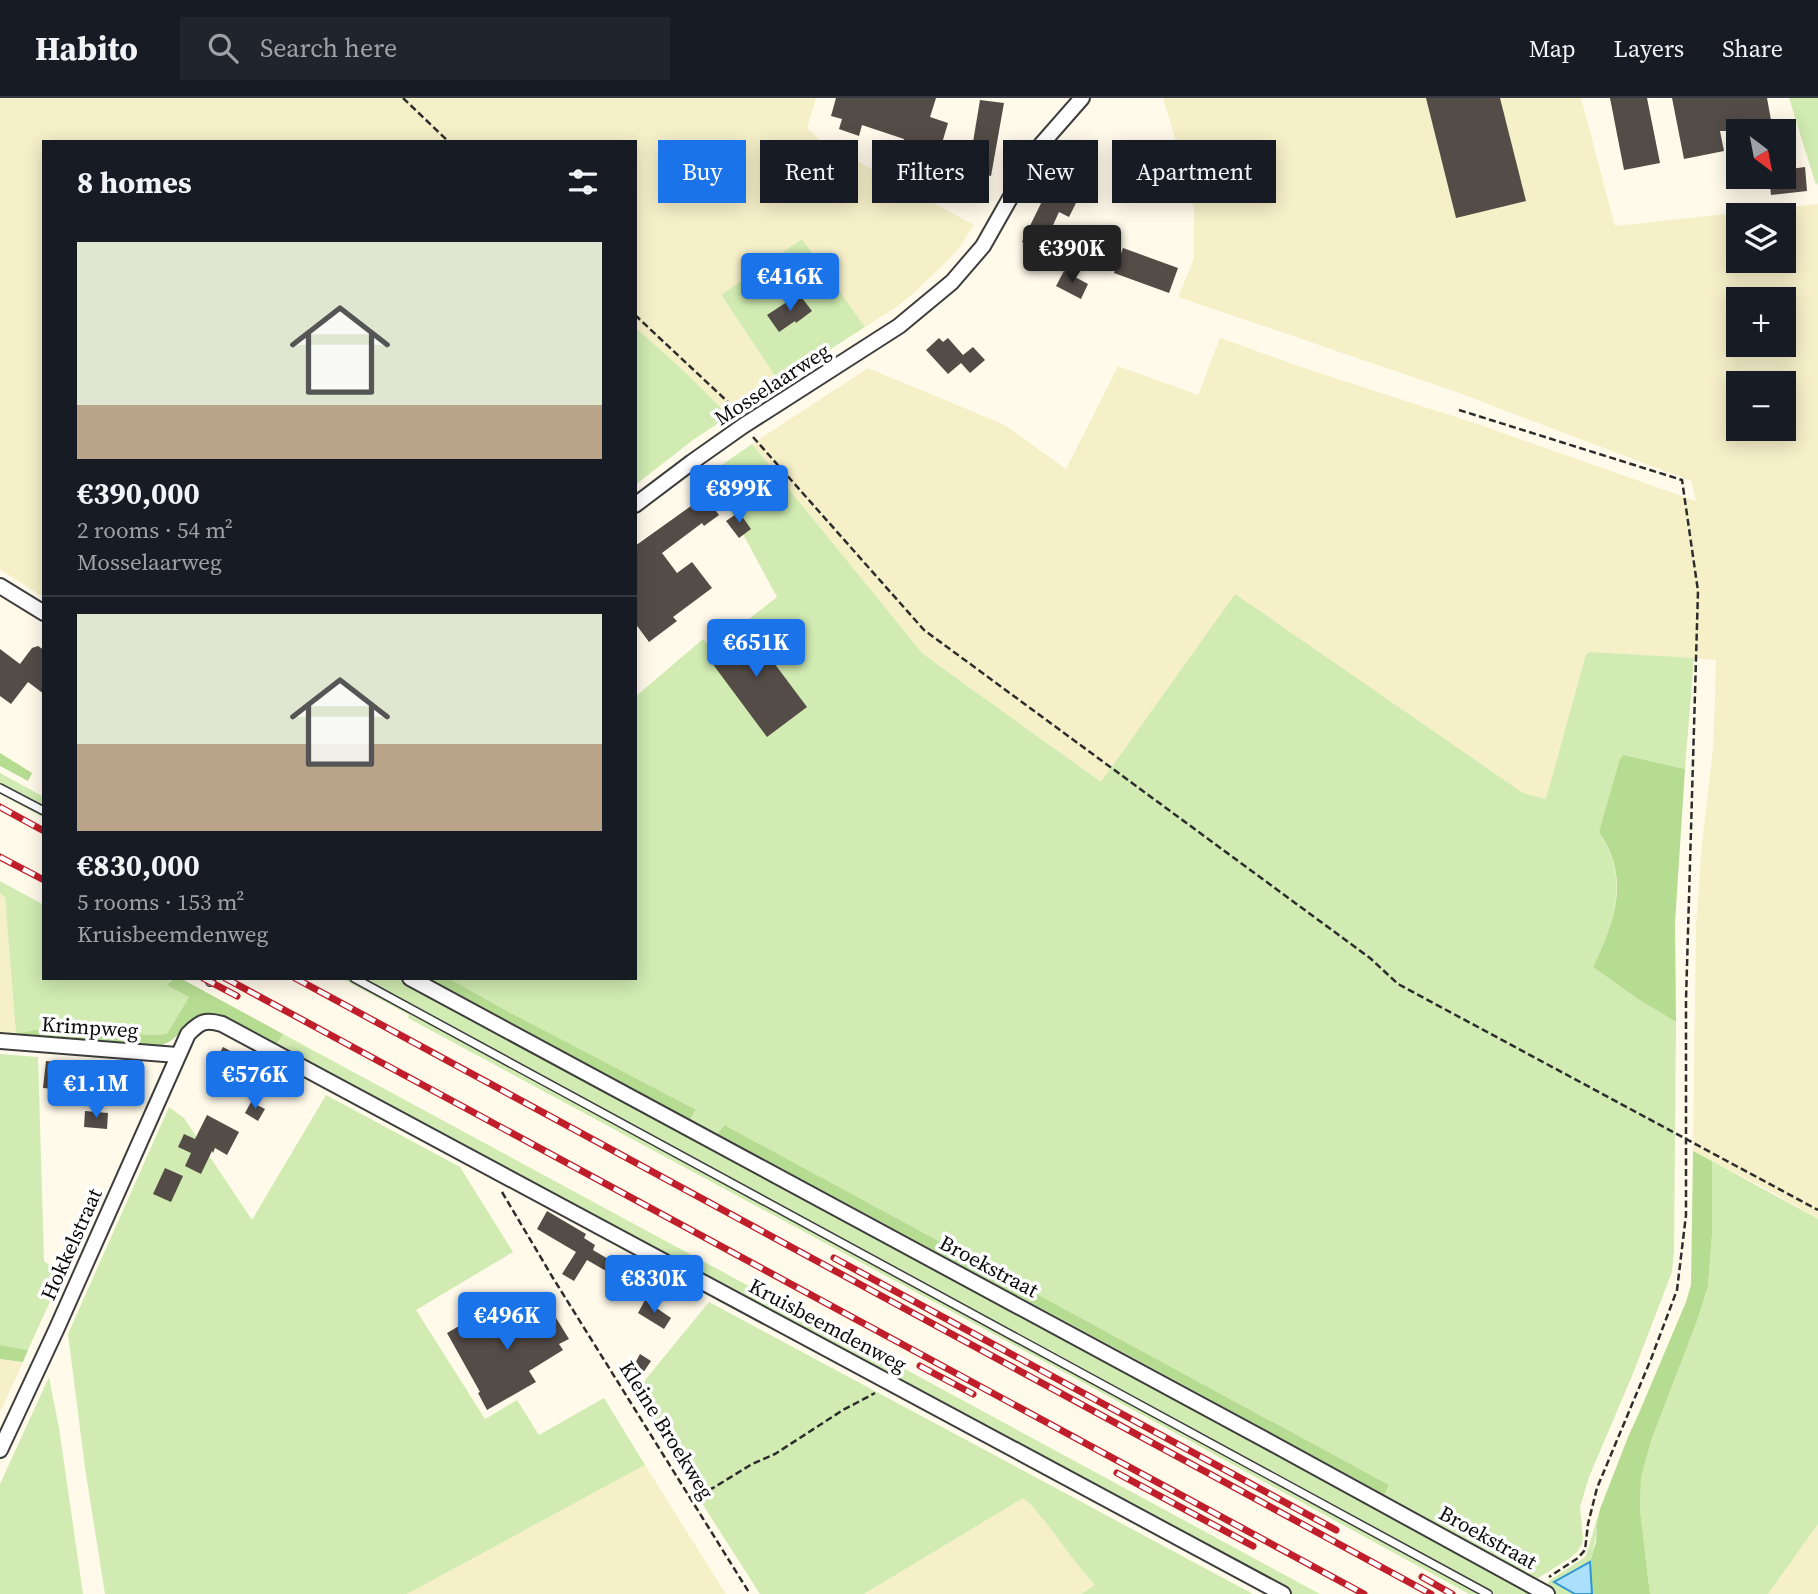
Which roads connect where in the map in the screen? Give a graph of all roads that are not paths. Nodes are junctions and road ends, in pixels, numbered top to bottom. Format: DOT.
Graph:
graph roads {
  1 [pos="1082,98"];
  2 [pos="637,503"];
  3 [pos="0,586"];
  4 [pos="42,612"];
  5 [pos="0,788"];
  6 [pos="42,810"];
  7 [pos="358,980"];
  8 [pos="414,980"];
  9 [pos="0,1041"];
  10 [pos="177,1055"];
  11 [pos="0,1450"];
  12 [pos="1283,1594"];
  13 [pos="1488,1594"];
  14 [pos="1547,1594"];
  1 -- 2 [label="street, Mosselaarweg"];
  3 -- 4 [label="street"];
  5 -- 6 [label="lane"];
  7 -- 13 [label="lane"];
  8 -- 14 [label="street, Broekstraat"];
  9 -- 10 [label="street, Krimpweg"];
  10 -- 11 [label="street, Hokkelstraat"];
  10 -- 12 [label="street, Kruisbeemdenweg"];
}
